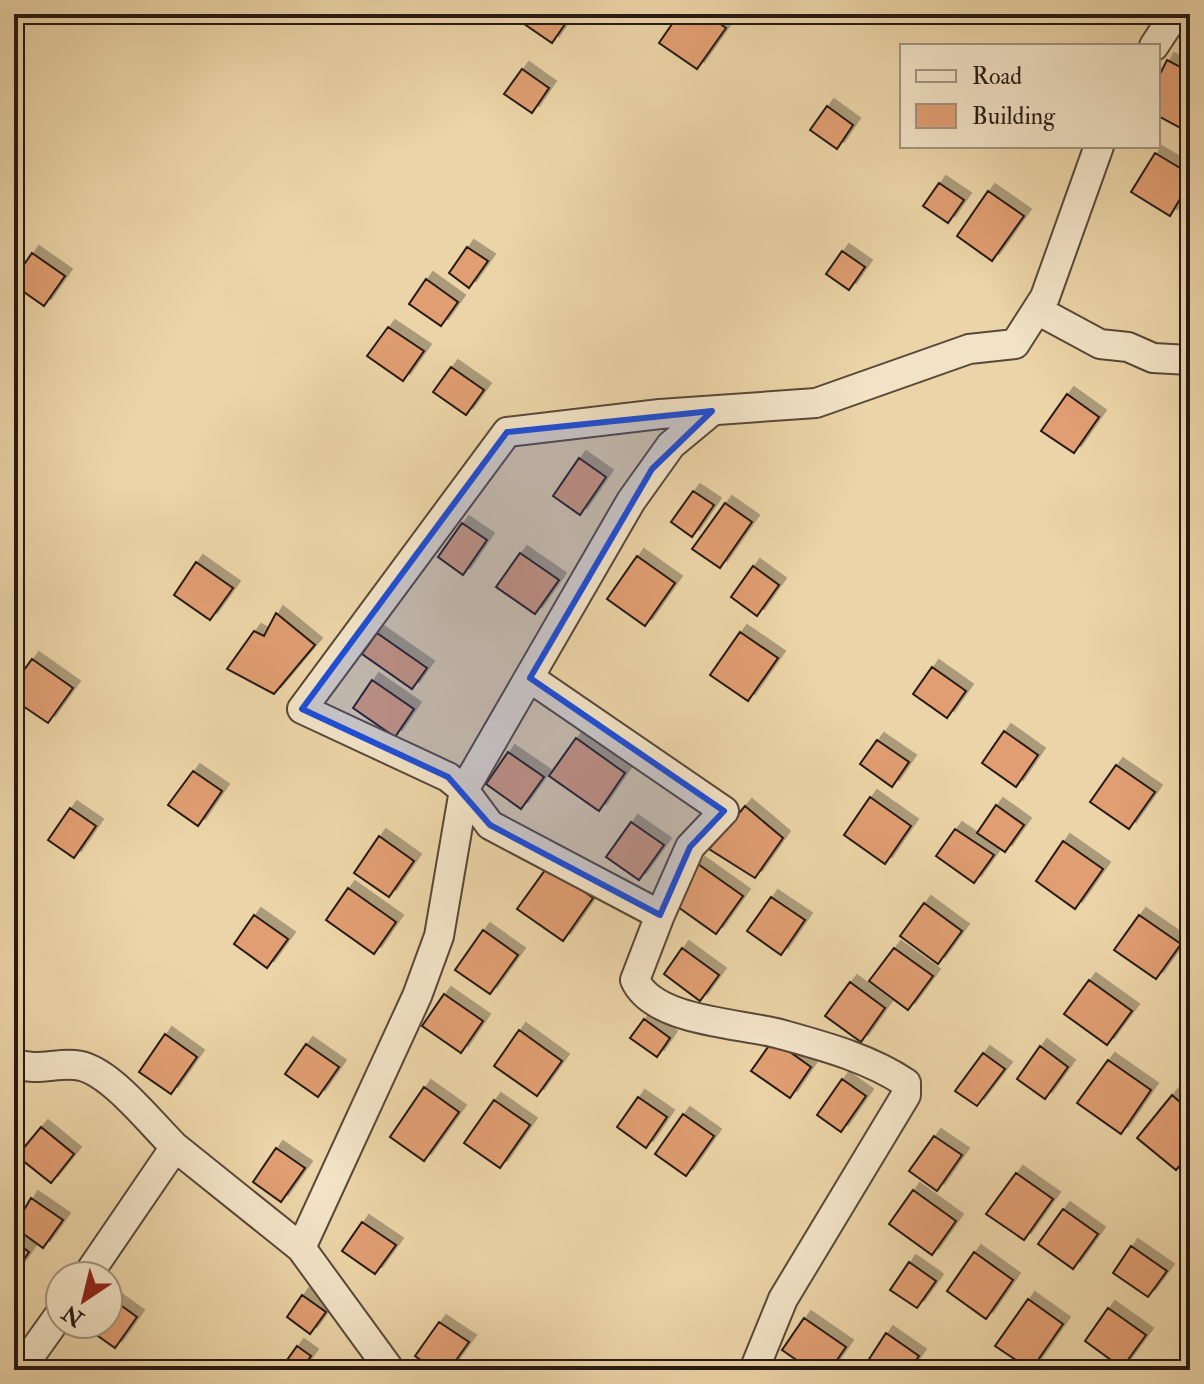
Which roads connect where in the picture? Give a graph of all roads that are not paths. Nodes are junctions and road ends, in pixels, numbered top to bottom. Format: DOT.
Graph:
graph roads {
  1 [pos="1175,14"];
  2 [pos="1155,44"];
  3 [pos="1098,148"];
  4 [pos="1037,310"];
  5 [pos="1190,360"];
  6 [pos="712,411"];
  7 [pos="530,678"];
  8 [pos="464,790"];
  9 [pos="660,915"];
  10 [pos="14,1063"];
  11 [pos="175,1147"];
  12 [pos="301,1248"];
  13 [pos="98,1260"];
  14 [pos="44,1336"];
  15 [pos="20,1370"];
  16 [pos="390,1370"];
  17 [pos="754,1370"];
  1 -- 2 [label="street"];
  3 -- 4 [label="street"];
  4 -- 5 [label="street"];
  4 -- 6 [label="street"];
  6 -- 7 [label="street"];
  6 -- 8 [label="street"];
  7 -- 8 [label="street"];
  7 -- 9 [label="street"];
  8 -- 9 [label="street"];
  8 -- 12 [label="street"];
  9 -- 17 [label="street"];
  10 -- 11 [label="street"];
  11 -- 12 [label="street"];
  11 -- 13 [label="street"];
  12 -- 16 [label="street"];
  14 -- 15 [label="street"];
}
